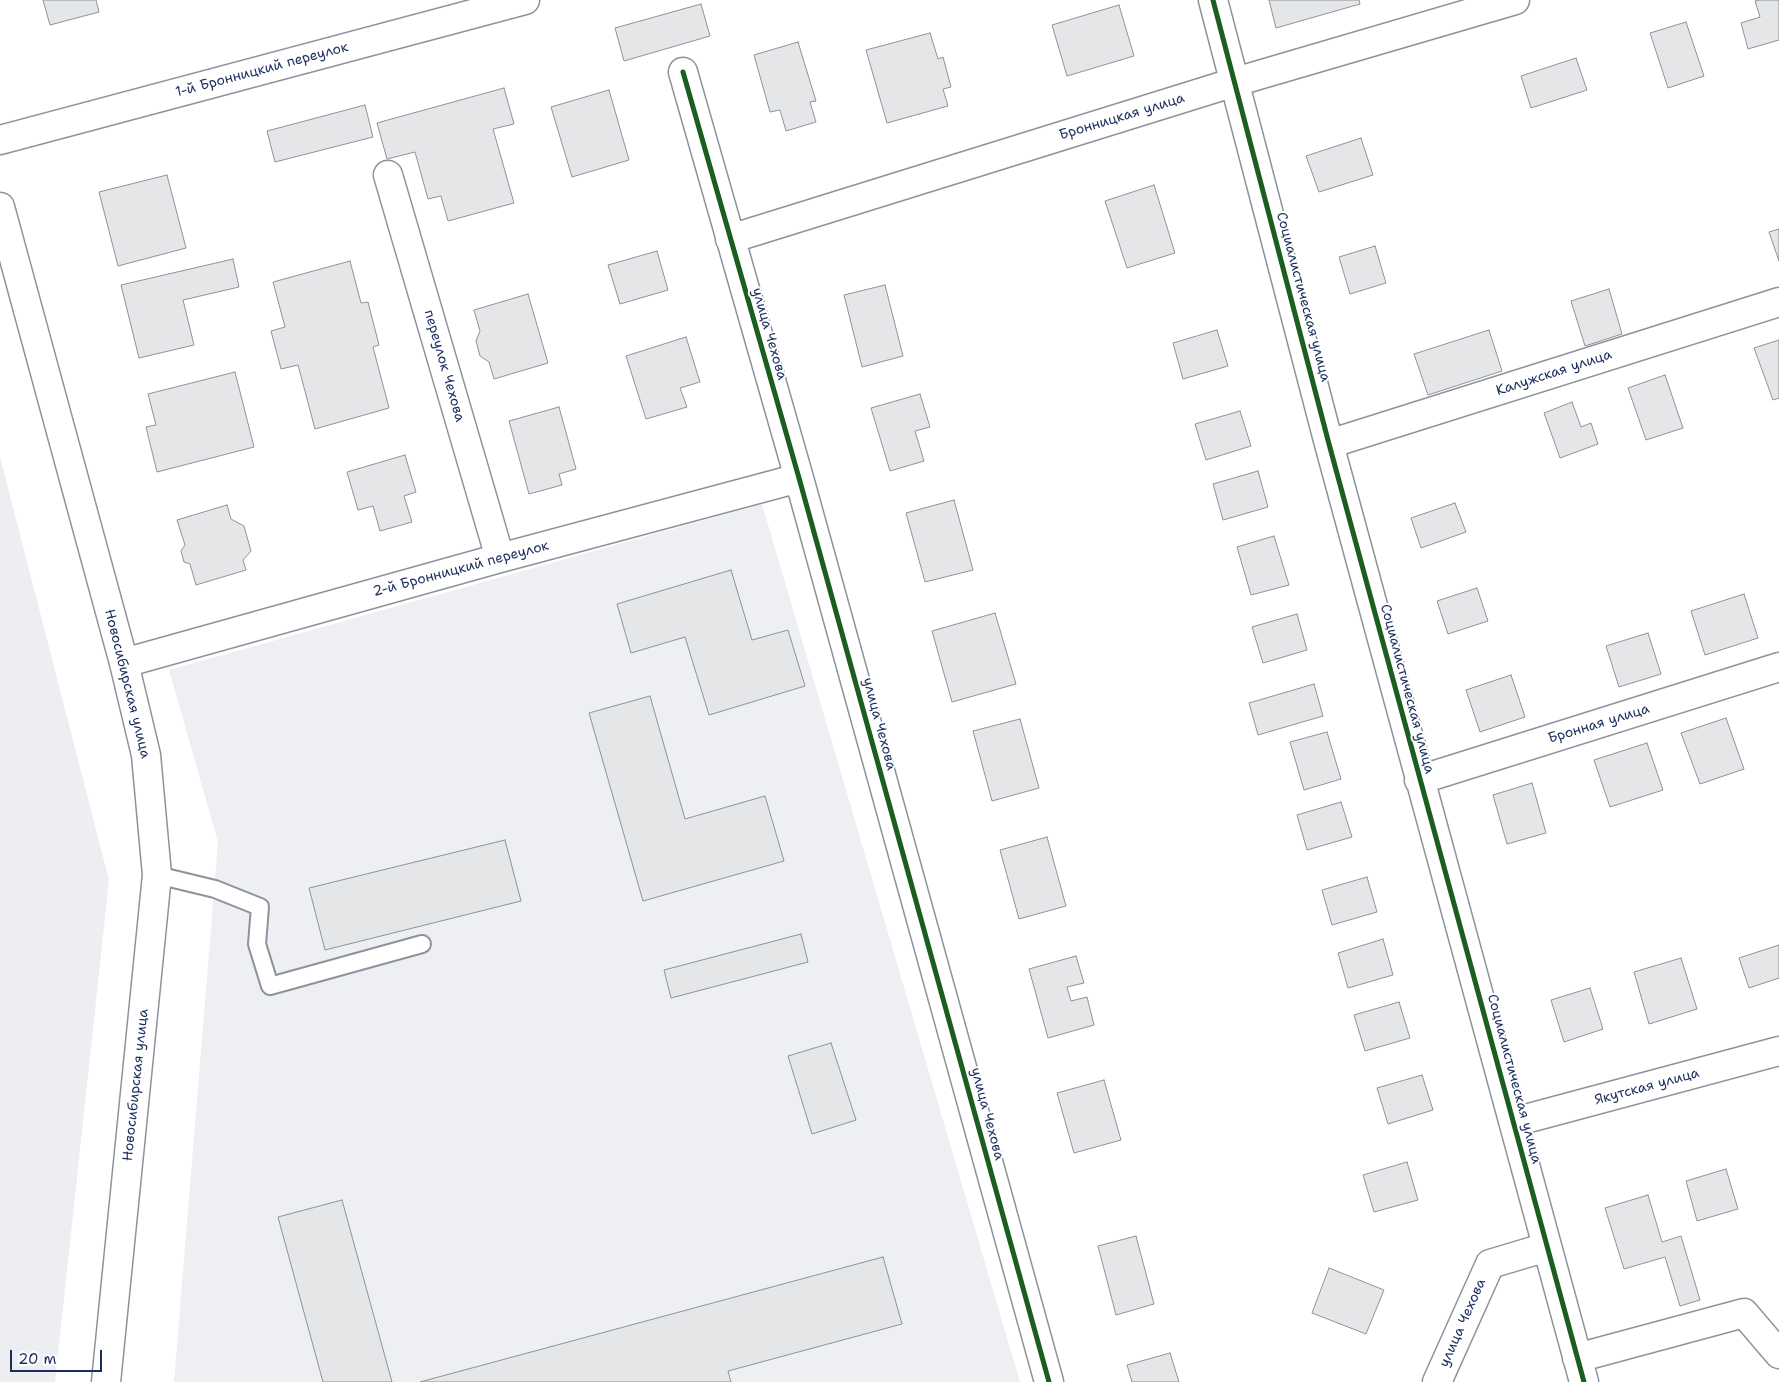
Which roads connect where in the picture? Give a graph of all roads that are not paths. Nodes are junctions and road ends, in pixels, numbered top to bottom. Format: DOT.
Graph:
graph roads {
  1 [pos="525,0"];
  2 [pos="1213,0"];
  3 [pos="1515,0"];
  4 [pos="682,72"];
  5 [pos="1235,82"];
  6 [pos="0,140"];
  7 [pos="388,175"];
  8 [pos="0,207"];
  9 [pos="730,239"];
  10 [pos="1779,302"];
  11 [pos="1329,444"];
  12 [pos="799,478"];
  13 [pos="500,558"];
  14 [pos="124,663"];
  15 [pos="1779,668"];
  16 [pos="1420,780"];
  17 [pos="157,875"];
  18 [pos="422,944"];
  19 [pos="1779,1051"];
  20 [pos="1514,1122"];
  21 [pos="1547,1247"];
  22 [pos="1779,1354"];
  23 [pos="1580,1370"];
  24 [pos="106,1382"];
  25 [pos="1049,1382"];
  26 [pos="1436,1382"];
  1 -- 6 [label="street, 1-й Бронницкий переулок"];
  2 -- 5 [label="street, Социалистическая улица"];
  3 -- 5 [label="street, Бронницкая улица"];
  4 -- 9 [label="street, улица Чехова"];
  5 -- 9 [label="street, Бронницкая улица"];
  5 -- 11 [label="street, Социалистическая улица"];
  7 -- 13 [label="street, переулок Чехова"];
  8 -- 14 [label="street, Новосибирская улица"];
  9 -- 12 [label="street, улица Чехова"];
  10 -- 11 [label="street, Калужская улица"];
  11 -- 16 [label="street, Социалистическая улица"];
  12 -- 13 [label="street, 2-й Бронницкий переулок"];
  12 -- 25 [label="street, улица Чехова"];
  13 -- 14 [label="street, 2-й Бронницкий переулок"];
  14 -- 17 [label="street, Новосибирская улица"];
  15 -- 16 [label="street, Бронная улица"];
  16 -- 20 [label="street, Социалистическая улица"];
  17 -- 18 [label="lane"];
  17 -- 24 [label="street, Новосибирская улица"];
  19 -- 20 [label="street, Якутская улица"];
  20 -- 21 [label="street, Социалистическая улица"];
  21 -- 23 [label="street, Социалистическая улица"];
  21 -- 26 [label="street, улица Чехова"];
  22 -- 23 [label="street"];
}
